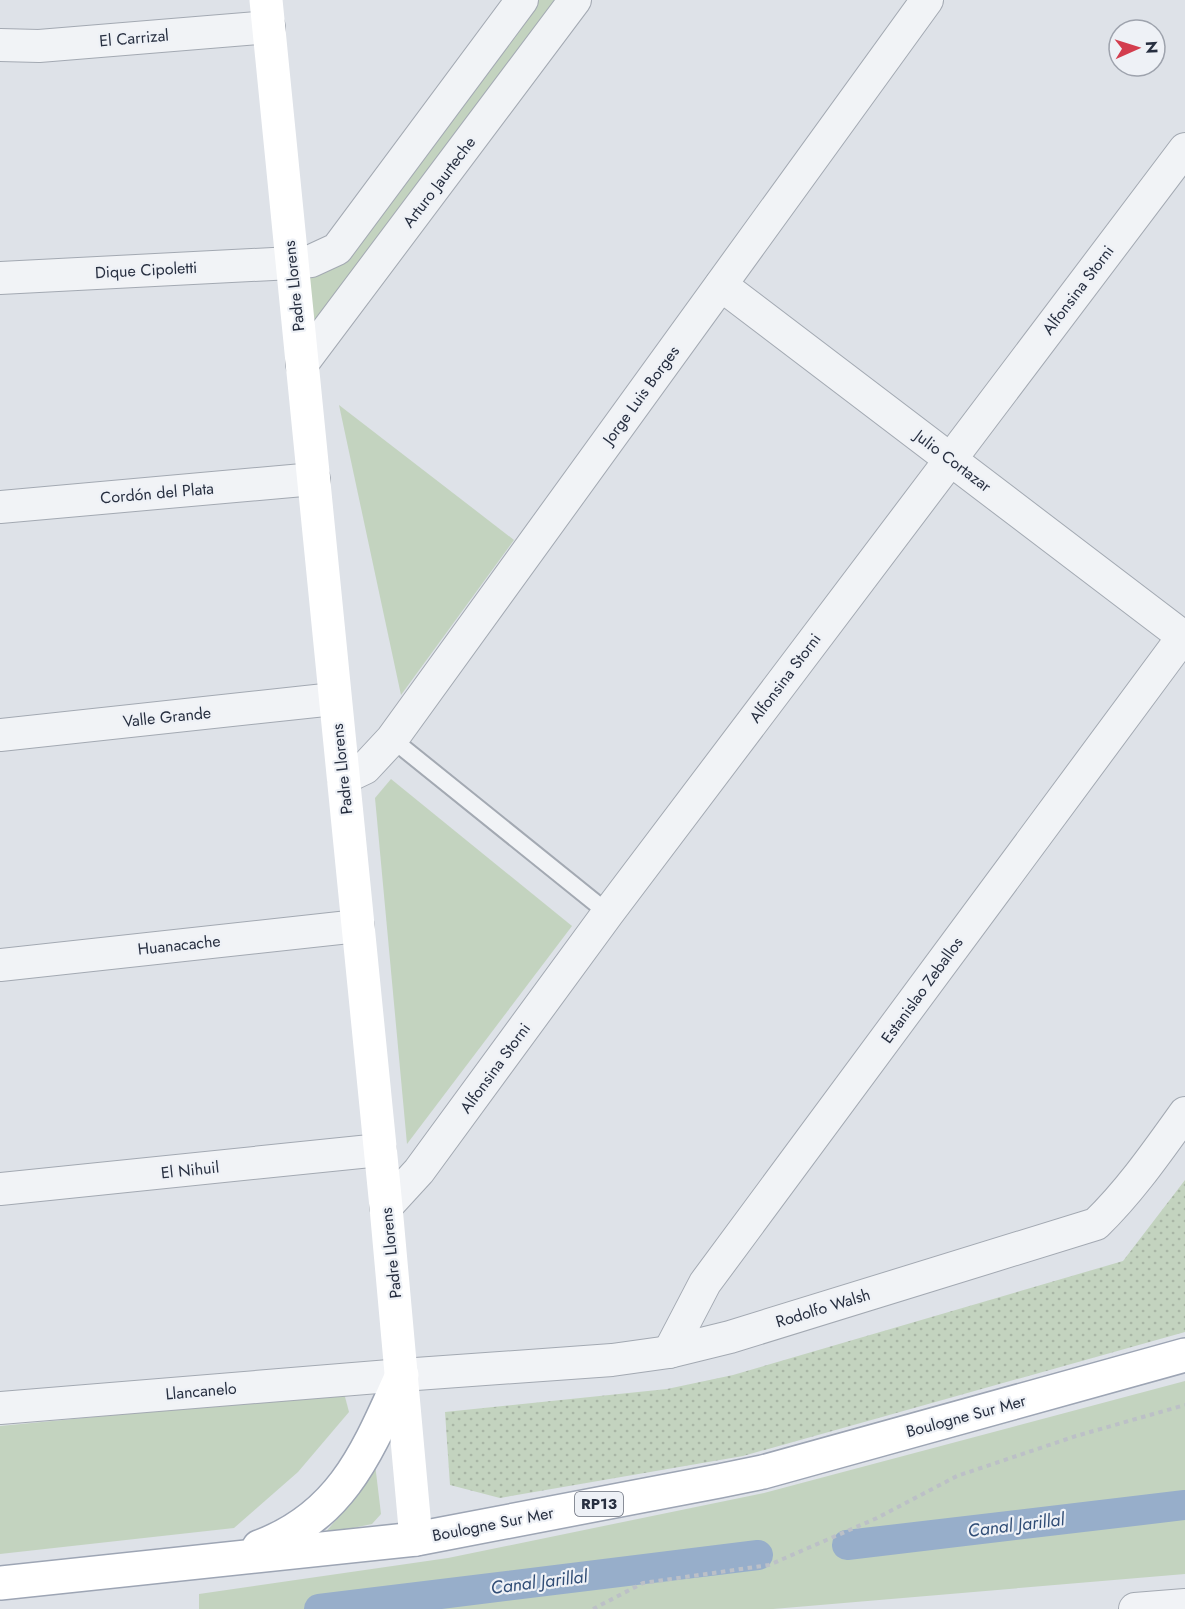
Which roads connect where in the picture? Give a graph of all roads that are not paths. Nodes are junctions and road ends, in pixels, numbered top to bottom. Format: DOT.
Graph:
graph roads {
  1 [pos="522,0"];
  2 [pos="575,0"];
  3 [pos="927,0"];
  4 [pos="267,14"];
  5 [pos="0,45"];
  6 [pos="1185,149"];
  7 [pos="292,263"];
  8 [pos="0,278"];
  9 [pos="721,285"];
  10 [pos="302,364"];
  11 [pos="951,459"];
  12 [pos="314,479"];
  13 [pos="0,507"];
  14 [pos="1184,636"];
  15 [pos="334,699"];
  16 [pos="0,735"];
  17 [pos="392,739"];
  18 [pos="344,778"];
  19 [pos="608,913"];
  20 [pos="358,926"];
  21 [pos="0,965"];
  22 [pos="1185,1113"];
  23 [pos="380,1150"];
  24 [pos="0,1189"];
  25 [pos="386,1207"];
  26 [pos="669,1352"];
  27 [pos="1185,1355"];
  28 [pos="402,1375"];
  29 [pos="0,1408"];
  30 [pos="416,1539"];
  31 [pos="225,1560"];
  32 [pos="0,1583"];
  33 [pos="1185,1605"];
  34 [pos="1135,1609"];
  1 -- 7 [label="street"];
  2 -- 10 [label="street, Arturo Jaurteche"];
  3 -- 9 [label="street, Jorge Luis Borges"];
  4 -- 5 [label="street, El Carrizal"];
  4 -- 7 [label="street, Padre Llorens"];
  6 -- 11 [label="street, Alfonsina Storni"];
  7 -- 8 [label="street, Dique Cipoletti"];
  7 -- 10 [label="street, Padre Llorens"];
  9 -- 11 [label="street, Julio Cortazar"];
  9 -- 17 [label="street, Jorge Luis Borges"];
  10 -- 12 [label="street, Padre Llorens"];
  11 -- 14 [label="street, Julio Cortazar"];
  11 -- 19 [label="street, Alfonsina Storni"];
  12 -- 13 [label="street, Cordón del Plata"];
  12 -- 15 [label="street, Padre Llorens"];
  14 -- 26 [label="street, Estanislao Zeballos"];
  15 -- 16 [label="street, Valle Grande"];
  15 -- 18 [label="street, Padre Llorens"];
  17 -- 18 [label="street, Jorge Luis Borges"];
  17 -- 19 [label="lane"];
  18 -- 20 [label="street, Padre Llorens"];
  19 -- 25 [label="street, Alfonsina Storni"];
  20 -- 21 [label="street, Huanacache"];
  20 -- 23 [label="street, Padre Llorens"];
  22 -- 26 [label="street, Rodolfo Walsh"];
  23 -- 24 [label="street, El Nihuil"];
  23 -- 25 [label="street, Padre Llorens"];
  25 -- 28 [label="street, Padre Llorens"];
  26 -- 28 [label="street, Rodolfo Walsh"];
  27 -- 30 [label="street, Boulogne Sur Mer / RP13"];
  28 -- 29 [label="street, Llancanelo"];
  28 -- 30 [label="street, Padre Llorens"];
  28 -- 31 [label="street"];
  30 -- 31 [label="street, Boulogne Sur Mer / RP13"];
  31 -- 32 [label="street, Boulogne Sur Mer / RP13"];
  33 -- 34 [label="street"];
}
